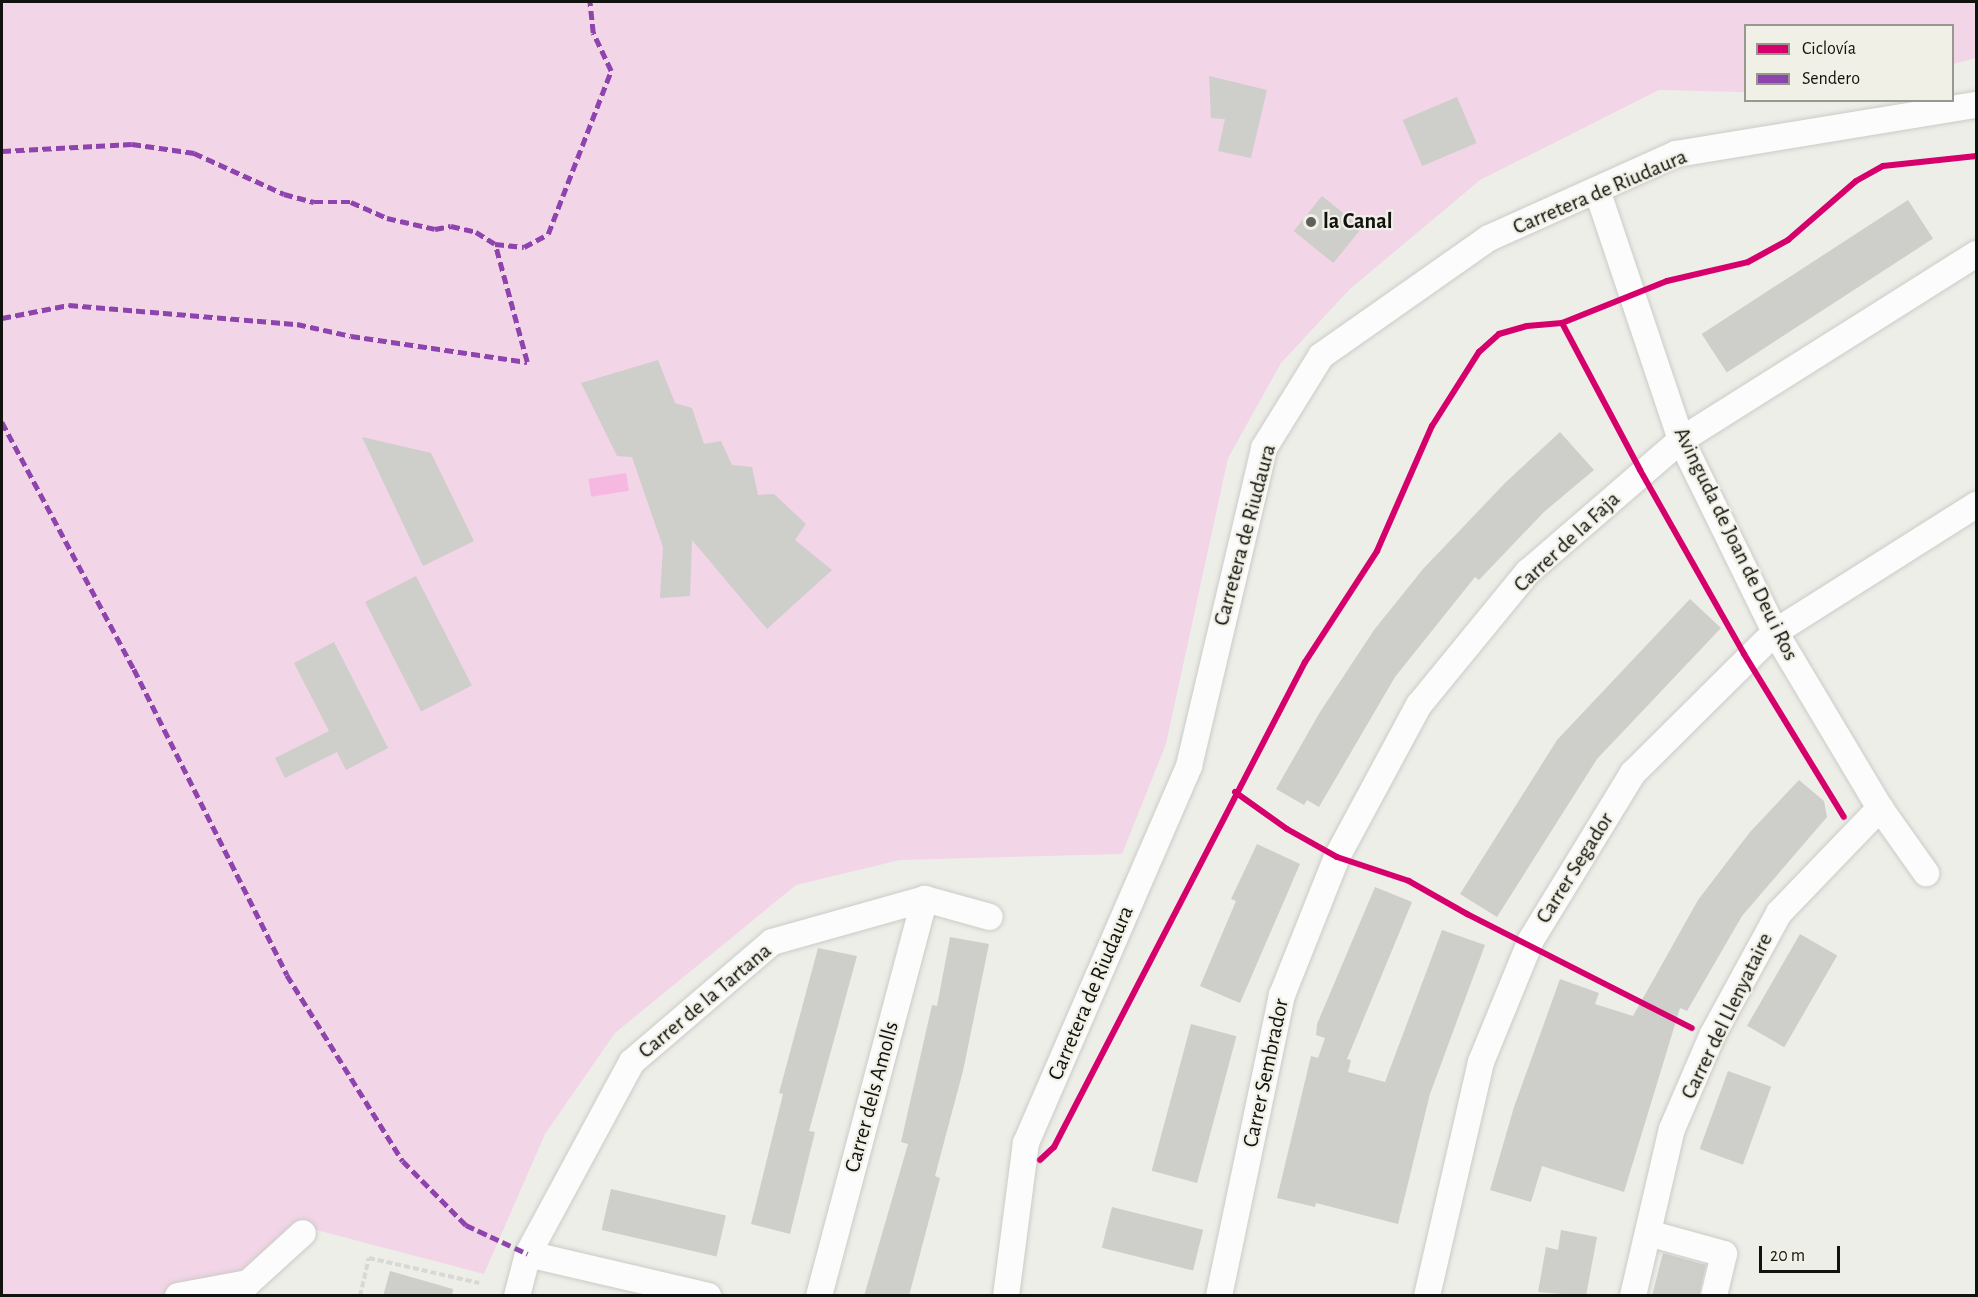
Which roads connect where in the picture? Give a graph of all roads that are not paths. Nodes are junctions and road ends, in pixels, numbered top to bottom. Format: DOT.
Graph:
graph roads {
  1 [pos="1977,105"];
  2 [pos="1597,190"];
  3 [pos="1977,254"];
  4 [pos="1681,440"];
  5 [pos="1977,505"];
  6 [pos="1775,632"];
  7 [pos="1880,808"];
  8 [pos="1337,857"];
  9 [pos="1926,873"];
  10 [pos="926,899"];
  11 [pos="990,917"];
  12 [pos="303,1233"];
  13 [pos="1648,1233"];
  14 [pos="528,1254"];
  15 [pos="178,1296"];
  16 [pos="517,1296"];
  17 [pos="708,1296"];
  18 [pos="819,1296"];
  19 [pos="1006,1296"];
  20 [pos="1219,1296"];
  21 [pos="1427,1296"];
  22 [pos="1633,1296"];
  23 [pos="1714,1296"];
  1 -- 2 [label="street, Carretera de Riudaura"];
  2 -- 4 [label="street, Avinguda de Joan de Deu i Ros"];
  2 -- 19 [label="street, Carretera de Riudaura"];
  3 -- 4 [label="street, Carrer de la Faja"];
  4 -- 6 [label="street, Avinguda de Joan de Deu i Ros"];
  4 -- 8 [label="street, Carrer de la Faja"];
  5 -- 6 [label="street, Carrer Segador"];
  6 -- 7 [label="street, Avinguda de Joan de Deu i Ros"];
  6 -- 21 [label="street, Carrer Segador"];
  7 -- 9 [label="street, Avinguda de Joan de Deu i Ros"];
  7 -- 13 [label="street, Carrer del Llenyataire"];
  8 -- 20 [label="street, Carrer Sembrador"];
  10 -- 11 [label="street"];
  10 -- 14 [label="street, Carrer de la Tartana"];
  10 -- 18 [label="street, Carrer dels Amolls"];
  12 -- 15 [label="street"];
  13 -- 22 [label="street, Carrer del Llenyataire"];
  13 -- 23 [label="street"];
  14 -- 16 [label="street, Carrer de la Tartana"];
  14 -- 17 [label="street"];
}
